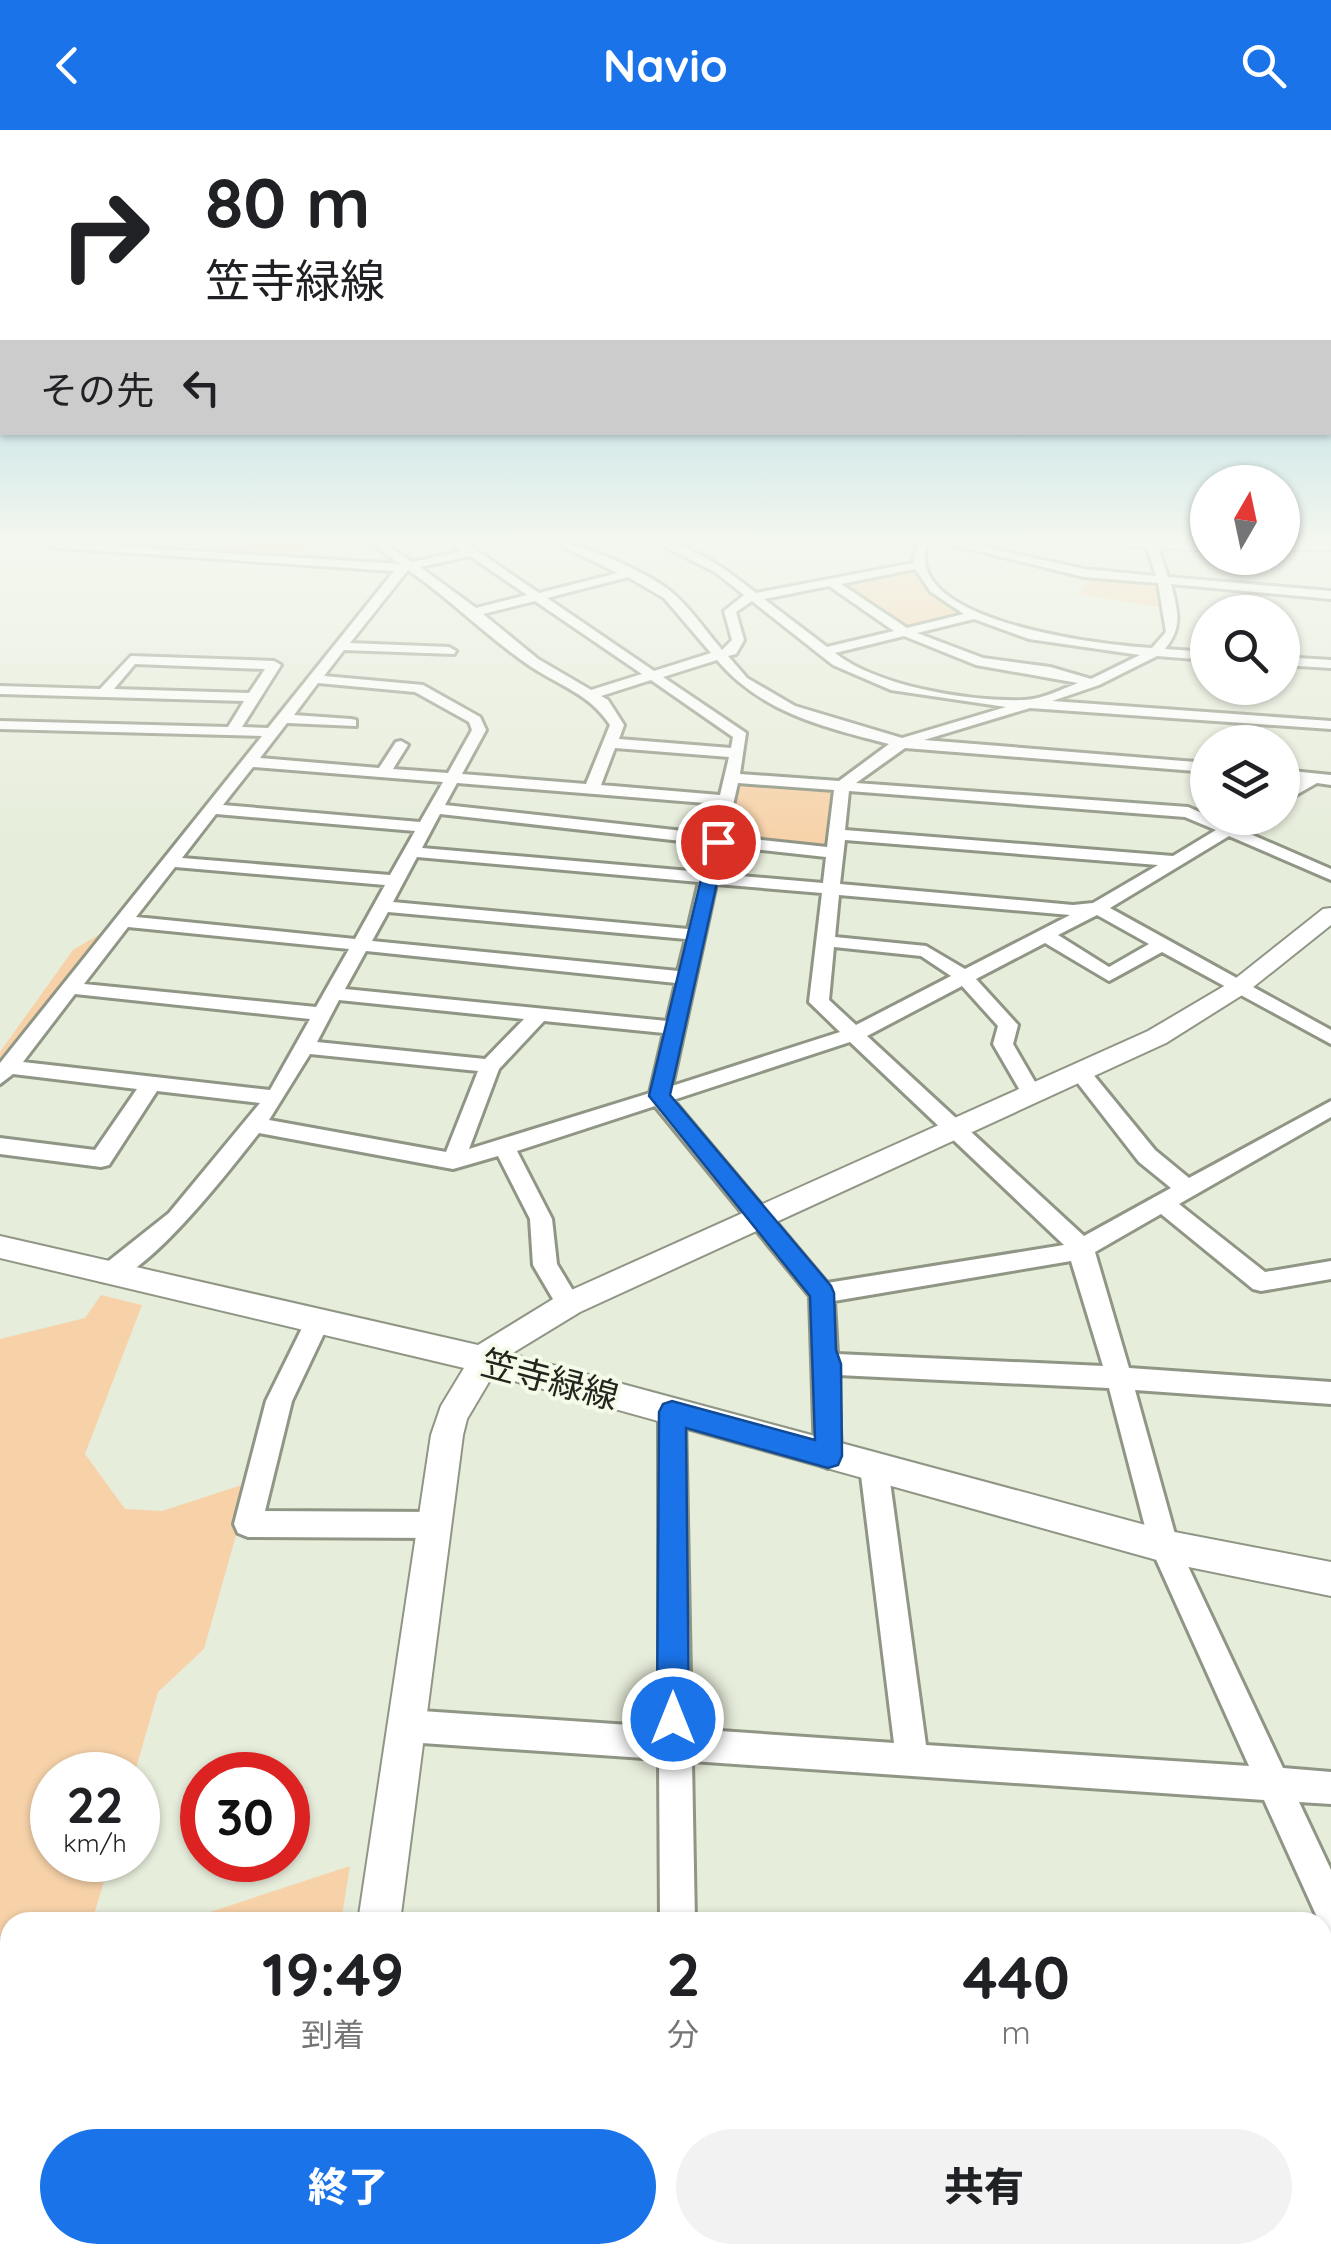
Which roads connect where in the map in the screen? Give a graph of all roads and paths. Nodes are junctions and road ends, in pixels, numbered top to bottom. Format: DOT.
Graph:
graph roads {
  1 [pos="345,642"];
  2 [pos="508,642"];
  3 [pos="604,642"];
  4 [pos="707,642"];
  5 [pos="738,642"];
  6 [pos="811,642"];
  7 [pos="869,642"];
  8 [pos="922,642"];
  9 [pos="1071,642"];
  10 [pos="1164,642"];
  11 [pos="341,646"];
  12 [pos="449,651"];
  13 [pos="824,652"];
  14 [pos="1158,652"];
  15 [pos="1190,655"];
  16 [pos="720,657"];
  17 [pos="1300,662"];
  18 [pos="1331,664"];
  19 [pos="654,676"];
  20 [pos="314,680"];
  21 [pos="1089,683"];
  22 [pos="0,690"];
  23 [pos="104,693"];
  24 [pos="590,695"];
  25 [pos="255,696"];
  26 [pos="1024,704"];
  27 [pos="351,723"];
  28 [pos="0,724"];
  29 [pos="278,725"];
  30 [pos="1331,725"];
  31 [pos="232,731"];
  32 [pos="903,742"];
  33 [pos="610,744"];
  34 [pos="401,746"];
  35 [pos="736,753"];
  36 [pos="249,762"];
  37 [pos="1190,766"];
  38 [pos="384,772"];
  39 [pos="453,778"];
  40 [pos="732,778"];
  41 [pos="1323,779"];
  42 [pos="842,787"];
  43 [pos="591,790"];
  44 [pos="1300,790"];
  45 [pos="726,800"];
  46 [pos="212,809"];
  47 [pos="1190,813"];
  48 [pos="430,818"];
  49 [pos="1219,835"];
  50 [pos="1239,835"];
  51 [pos="718,842"];
  52 [pos="834,844"];
  53 [pos="412,852"];
  54 [pos="1174,861"];
  55 [pos="170,862"];
  56 [pos="1331,875"];
  57 [pos="710,877"];
  58 [pos="396,882"];
  59 [pos="831,888"];
  60 [pos="382,906"];
  61 [pos="1097,908"];
  62 [pos="1331,914"];
  63 [pos="123,922"];
  64 [pos="697,935"];
  65 [pos="1045,935"];
  66 [pos="824,941"];
  67 [pos="1162,944"];
  68 [pos="361,946"];
  69 [pos="963,976"];
  70 [pos="686,978"];
  71 [pos="1238,987"];
  72 [pos="70,988"];
  73 [pos="334,994"];
  74 [pos="323,1014"];
  75 [pos="540,1014"];
  76 [pos="674,1028"];
  77 [pos="855,1034"];
  78 [pos="1331,1038"];
  79 [pos="304,1046"];
  80 [pos="490,1066"];
  81 [pos="4,1072"];
  82 [pos="1080,1072"];
  83 [pos="152,1084"];
  84 [pos="1032,1094"];
  85 [pos="659,1096"];
  86 [pos="276,1098"];
  87 [pos="1331,1108"];
  88 [pos="254,1126"];
  89 [pos="957,1129"];
  90 [pos="0,1146"];
  91 [pos="504,1146"];
  92 [pos="453,1161"];
  93 [pos="1188,1189"];
  94 [pos="1163,1203"];
  95 [pos="760,1219"];
  96 [pos="0,1247"];
  97 [pos="1082,1248"];
  98 [pos="1331,1270"];
  99 [pos="109,1274"];
  100 [pos="822,1293"];
  101 [pos="569,1304"];
  102 [pos="317,1323"];
  103 [pos="486,1360"];
  104 [pos="828,1364"];
  105 [pos="1119,1378"];
  106 [pos="1331,1393"];
  107 [pos="672,1412"];
  108 [pos="828,1456"];
  109 [pos="874,1467"];
  110 [pos="435,1525"];
  111 [pos="1164,1546"];
  112 [pos="1331,1578"];
  113 [pos="407,1726"];
  114 [pos="673,1744"];
  115 [pos="912,1758"];
  116 [pos="1272,1784"];
  117 [pos="1331,1788"];
  118 [pos="1331,1909"];
  119 [pos="380,1912"];
  120 [pos="677,1912"];
  1 -- 11 [label="street"];
  2 -- 24 [label="street"];
  3 -- 19 [label="street"];
  4 -- 16 [label="street"];
  5 -- 16 [label="street"];
  6 -- 13 [label="street"];
  7 -- 13 [label="street"];
  8 -- 21 [label="street"];
  9 -- 14 [label="street"];
  10 -- 14 [label="street"];
  11 -- 12 [label="street"];
  11 -- 20 [label="street"];
  13 -- 26 [label="street"];
  14 -- 15 [label="street"];
  14 -- 21 [label="street"];
  16 -- 19 [label="street"];
  16 -- 32 [label="street"];
  17 -- 18 [label="street"];
  19 -- 24 [label="street"];
  19 -- 35 [label="street"];
  20 -- 29 [label="street"];
  20 -- 39 [label="street"];
  21 -- 26 [label="street"];
  22 -- 23 [label="street"];
  23 -- 25 [label="street"];
  23 -- 25 [label="street"];
  24 -- 33 [label="street"];
  25 -- 31 [label="street"];
  26 -- 30 [label="street"];
  26 -- 32 [label="street"];
  27 -- 29 [label="street"];
  28 -- 31 [label="street"];
  29 -- 31 [label="street"];
  29 -- 36 [label="street"];
  32 -- 37 [label="street"];
  32 -- 42 [label="street"];
  33 -- 35 [label="street"];
  33 -- 43 [label="street"];
  34 -- 38 [label="street"];
  35 -- 40 [label="street"];
  36 -- 38 [label="street"];
  36 -- 46 [label="street"];
  38 -- 39 [label="street"];
  39 -- 43 [label="street"];
  39 -- 48 [label="street"];
  40 -- 42 [label="street"];
  40 -- 45 [label="street"];
  41 -- 44 [label="street"];
  42 -- 47 [label="street"];
  42 -- 52 [label="street"];
  43 -- 45 [label="street"];
  45 -- 51 [label="street"];
  46 -- 48 [label="street"];
  46 -- 55 [label="street"];
  48 -- 51 [label="street"];
  48 -- 53 [label="street"];
  49 -- 54 [label="street"];
  50 -- 56 [label="street"];
  51 -- 52 [label="street"];
  51 -- 57 [label="street"];
  52 -- 54 [label="street"];
  52 -- 59 [label="street"];
  53 -- 57 [label="street"];
  53 -- 58 [label="street"];
  54 -- 61 [label="street"];
  55 -- 58 [label="street"];
  55 -- 63 [label="street"];
  57 -- 59 [label="street"];
  57 -- 64 [label="street"];
  58 -- 60 [label="street"];
  59 -- 61 [label="street"];
  59 -- 66 [label="street"];
  60 -- 64 [label="street"];
  60 -- 68 [label="street"];
  61 -- 65 [label="street"];
  61 -- 67 [label="street"];
  62 -- 71 [label="street"];
  63 -- 68 [label="street"];
  63 -- 72 [label="street"];
  64 -- 70 [label="street"];
  65 -- 67 [label="street"];
  65 -- 69 [label="street"];
  66 -- 69 [label="street"];
  66 -- 77 [label="street"];
  67 -- 71 [label="street"];
  68 -- 70 [label="street"];
  68 -- 73 [label="street"];
  69 -- 77 [label="street"];
  69 -- 84 [label="street"];
  70 -- 76 [label="street"];
  71 -- 78 [label="street"];
  71 -- 82 [label="street"];
  72 -- 74 [label="street"];
  72 -- 81 [label="street"];
  73 -- 74 [label="street"];
  73 -- 75 [label="street"];
  74 -- 79 [label="street"];
  75 -- 76 [label="street"];
  75 -- 80 [label="street"];
  76 -- 85 [label="street"];
  77 -- 85 [label="street"];
  77 -- 89 [label="street"];
  79 -- 80 [label="street"];
  79 -- 86 [label="street"];
  80 -- 92 [label="street"];
  81 -- 83 [label="street"];
  82 -- 84 [label="street"];
  82 -- 93 [label="street"];
  83 -- 86 [label="street"];
  83 -- 90 [label="street"];
  84 -- 89 [label="street"];
  85 -- 91 [label="street"];
  85 -- 95 [label="street"];
  86 -- 88 [label="street"];
  87 -- 93 [label="street"];
  88 -- 92 [label="street"];
  88 -- 99 [label="street"];
  89 -- 95 [label="street"];
  89 -- 97 [label="street"];
  91 -- 92 [label="street"];
  91 -- 101 [label="street"];
  93 -- 94 [label="street"];
  94 -- 97 [label="street"];
  94 -- 98 [label="street"];
  95 -- 100 [label="street"];
  95 -- 101 [label="street"];
  96 -- 99 [label="street, 笠寺緑線"];
  97 -- 100 [label="street"];
  97 -- 105 [label="street"];
  99 -- 102 [label="street, 笠寺緑線"];
  100 -- 104 [label="street"];
  101 -- 103 [label="street"];
  102 -- 103 [label="street, 笠寺緑線"];
  102 -- 110 [label="street"];
  103 -- 107 [label="street, 笠寺緑線"];
  103 -- 110 [label="street"];
  104 -- 105 [label="street"];
  104 -- 108 [label="street"];
  105 -- 106 [label="street"];
  105 -- 111 [label="street"];
  107 -- 108 [label="street, 笠寺緑線"];
  107 -- 114 [label="street"];
  108 -- 109 [label="street, 笠寺緑線"];
  109 -- 111 [label="street, 笠寺緑線"];
  109 -- 115 [label="street"];
  110 -- 113 [label="street"];
  111 -- 112 [label="street, 笠寺緑線"];
  111 -- 116 [label="street"];
  113 -- 114 [label="street"];
  113 -- 119 [label="street"];
  114 -- 115 [label="street"];
  114 -- 120 [label="street"];
  115 -- 116 [label="street"];
  116 -- 117 [label="street"];
  116 -- 118 [label="street"];
}
